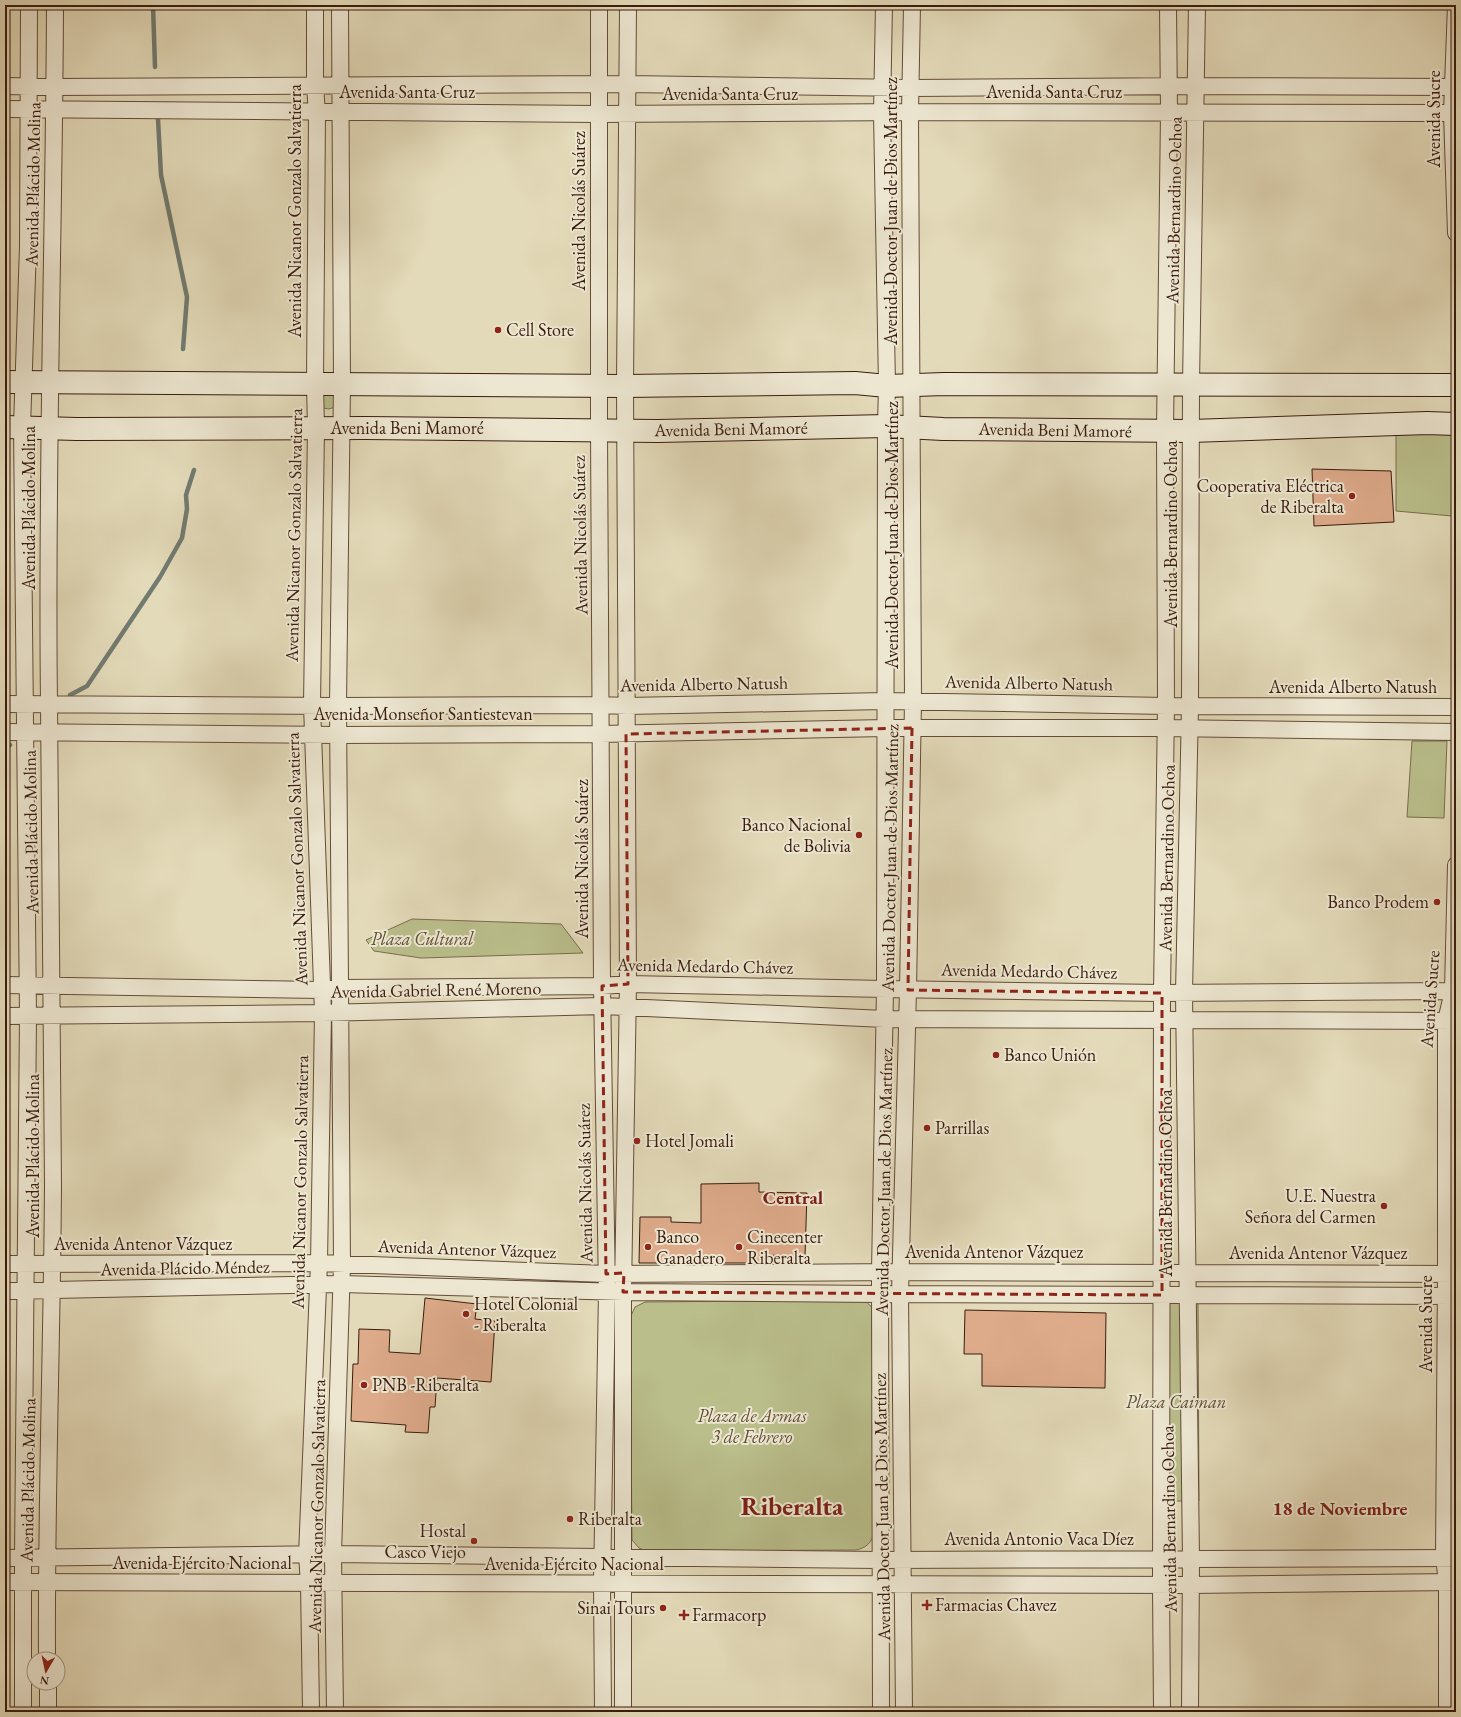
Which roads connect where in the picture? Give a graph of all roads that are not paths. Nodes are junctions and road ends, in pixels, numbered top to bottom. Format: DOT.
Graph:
graph roads {
  1 [pos="30,5"];
  2 [pos="55,5"];
  3 [pos="315,5"];
  4 [pos="340,5"];
  5 [pos="599,5"];
  6 [pos="628,5"];
  7 [pos="884,5"];
  8 [pos="912,5"];
  9 [pos="1168,5"];
  10 [pos="1197,5"];
  11 [pos="1456,5"];
  12 [pos="627,84"];
  13 [pos="598,85"];
  14 [pos="5,86"];
  15 [pos="29,86"];
  16 [pos="315,86"];
  17 [pos="340,86"];
  18 [pos="1196,86"];
  19 [pos="54,87"];
  20 [pos="883,87"];
  21 [pos="1168,87"];
  22 [pos="1455,87"];
  23 [pos="911,88"];
  24 [pos="5,109"];
  25 [pos="29,109"];
  26 [pos="54,109"];
  27 [pos="341,112"];
  28 [pos="910,112"];
  29 [pos="1169,112"];
  30 [pos="1196,112"];
  31 [pos="316,113"];
  32 [pos="882,113"];
  33 [pos="1454,113"];
  34 [pos="600,114"];
  35 [pos="628,114"];
  36 [pos="1456,233"];
  37 [pos="14,382"];
  38 [pos="50,383"];
  39 [pos="315,384"];
  40 [pos="342,384"];
  41 [pos="911,385"];
  42 [pos="1166,385"];
  43 [pos="1191,385"];
  44 [pos="1456,385"];
  45 [pos="599,386"];
  46 [pos="625,386"];
  47 [pos="887,386"];
  48 [pos="1456,424"];
  49 [pos="886,426"];
  50 [pos="13,427"];
  51 [pos="912,427"];
  52 [pos="316,428"];
  53 [pos="342,428"];
  54 [pos="50,429"];
  55 [pos="599,430"];
  56 [pos="625,430"];
  57 [pos="1165,430"];
  58 [pos="1192,431"];
  59 [pos="885,701"];
  60 [pos="913,701"];
  61 [pos="5,704"];
  62 [pos="24,705"];
  63 [pos="49,705"];
  64 [pos="312,705"];
  65 [pos="601,705"];
  66 [pos="338,706"];
  67 [pos="627,706"];
  68 [pos="1166,706"];
  69 [pos="1190,706"];
  70 [pos="1456,707"];
  71 [pos="885,728"];
  72 [pos="912,728"];
  73 [pos="1165,728"];
  74 [pos="1190,729"];
  75 [pos="5,732"];
  76 [pos="1456,732"];
  77 [pos="26,733"];
  78 [pos="50,733"];
  79 [pos="313,734"];
  80 [pos="601,734"];
  81 [pos="626,734"];
  82 [pos="339,735"];
  83 [pos="1456,865"];
  84 [pos="628,984"];
  85 [pos="5,985"];
  86 [pos="27,985"];
  87 [pos="53,985"];
  88 [pos="602,986"];
  89 [pos="340,988"];
  90 [pos="885,989"];
  91 [pos="322,990"];
  92 [pos="908,990"];
  93 [pos="1455,991"];
  94 [pos="1162,993"];
  95 [pos="1184,993"];
  96 [pos="603,1006"];
  97 [pos="628,1008"];
  98 [pos="340,1012"];
  99 [pos="322,1013"];
  100 [pos="54,1015"];
  101 [pos="5,1016"];
  102 [pos="28,1016"];
  103 [pos="884,1019"];
  104 [pos="907,1019"];
  105 [pos="1162,1020"];
  106 [pos="1184,1020"];
  107 [pos="1451,1021"];
  108 [pos="27,1263"];
  109 [pos="320,1263"];
  110 [pos="5,1264"];
  111 [pos="52,1264"];
  112 [pos="342,1264"];
  113 [pos="900,1272"];
  114 [pos="880,1273"];
  115 [pos="1161,1273"];
  116 [pos="1187,1273"];
  117 [pos="606,1274"];
  118 [pos="624,1274"];
  119 [pos="1451,1274"];
  120 [pos="342,1284"];
  121 [pos="318,1285"];
  122 [pos="5,1291"];
  123 [pos="26,1291"];
  124 [pos="52,1291"];
  125 [pos="606,1292"];
  126 [pos="623,1292"];
  127 [pos="880,1294"];
  128 [pos="900,1294"];
  129 [pos="1186,1294"];
  130 [pos="1162,1295"];
  131 [pos="1451,1296"];
  132 [pos="333,1554"];
  133 [pos="307,1555"];
  134 [pos="603,1556"];
  135 [pos="623,1556"];
  136 [pos="5,1558"];
  137 [pos="23,1558"];
  138 [pos="47,1558"];
  139 [pos="1161,1558"];
  140 [pos="1450,1558"];
  141 [pos="880,1560"];
  142 [pos="902,1560"];
  143 [pos="1190,1560"];
  144 [pos="5,1582"];
  145 [pos="1452,1582"];
  146 [pos="23,1583"];
  147 [pos="47,1583"];
  148 [pos="309,1583"];
  149 [pos="334,1583"];
  150 [pos="602,1584"];
  151 [pos="881,1584"];
  152 [pos="903,1584"];
  153 [pos="623,1585"];
  154 [pos="1160,1585"];
  155 [pos="1190,1585"];
  156 [pos="47,1651"];
  157 [pos="48,1691"];
  158 [pos="23,1712"];
  159 [pos="48,1712"];
  160 [pos="311,1712"];
  161 [pos="335,1712"];
  162 [pos="603,1712"];
  163 [pos="623,1712"];
  164 [pos="881,1712"];
  165 [pos="904,1712"];
  166 [pos="1162,1712"];
  167 [pos="1190,1712"];
  168 [pos="1447,1712"];
  1 -- 15 [label="street, Avenida Plácido Molina"];
  2 -- 19 [label="street, Avenida Plácido Molina"];
  3 -- 16 [label="street, Avenida Nicanor Gonzalo Salvatierra"];
  4 -- 17 [label="street, Avenida Nicanor Gonzalo Salvatierra"];
  5 -- 13 [label="street, Avenida Nicolás Suárez"];
  6 -- 12 [label="street, Avenida Nicolás Suárez"];
  7 -- 20 [label="street, Avenida Doctor Juan de Dios Martínez"];
  8 -- 23 [label="street, Avenida Doctor Juan de Dios Martínez"];
  9 -- 21 [label="street, Avenida Bernardino Ochoa"];
  10 -- 18 [label="street, Avenida Bernardino Ochoa"];
  11 -- 22 [label="street, Avenida Sucre"];
  12 -- 13 [label="street, Avenida Santa Cruz"];
  12 -- 20 [label="street, Avenida Santa Cruz"];
  12 -- 35 [label="street, Avenida Nicolás Suárez"];
  13 -- 17 [label="street, Avenida Santa Cruz"];
  13 -- 34 [label="street, Avenida Nicolás Suárez"];
  14 -- 15 [label="street, Avenida Santa Cruz"];
  15 -- 19 [label="street, Avenida Santa Cruz"];
  15 -- 25 [label="street, Avenida Plácido Molina"];
  16 -- 17 [label="street, Avenida Santa Cruz"];
  16 -- 19 [label="street, Avenida Santa Cruz"];
  16 -- 31 [label="street, Avenida Nicanor Gonzalo Salvatierra"];
  17 -- 27 [label="street, Avenida Nicanor Gonzalo Salvatierra"];
  18 -- 21 [label="street, Avenida Santa Cruz"];
  18 -- 22 [label="street, Avenida Santa Cruz"];
  18 -- 30 [label="street, Avenida Bernardino Ochoa"];
  19 -- 26 [label="street, Avenida Plácido Molina"];
  20 -- 23 [label="street, Avenida Santa Cruz"];
  20 -- 32 [label="street, Avenida Doctor Juan de Dios Martínez"];
  21 -- 23 [label="street, Avenida Santa Cruz"];
  21 -- 29 [label="street, Avenida Bernardino Ochoa"];
  22 -- 33 [label="street, Avenida Sucre"];
  23 -- 28 [label="street, Avenida Doctor Juan de Dios Martínez"];
  24 -- 25 [label="street, Avenida Santa Cruz"];
  25 -- 26 [label="street, Avenida Santa Cruz"];
  25 -- 37 [label="street, Avenida Plácido Molina"];
  26 -- 31 [label="street, Avenida Santa Cruz"];
  26 -- 38 [label="street, Avenida Plácido Molina"];
  27 -- 31 [label="street, Avenida Santa Cruz"];
  27 -- 34 [label="street, Avenida Santa Cruz"];
  27 -- 40 [label="street, Avenida Nicanor Gonzalo Salvatierra"];
  28 -- 29 [label="street, Avenida Santa Cruz"];
  28 -- 32 [label="street, Avenida Santa Cruz"];
  28 -- 41 [label="street, Avenida Doctor Juan de Dios Martínez"];
  29 -- 30 [label="street, Avenida Santa Cruz"];
  29 -- 42 [label="street, Avenida Bernardino Ochoa"];
  30 -- 33 [label="street, Avenida Santa Cruz"];
  30 -- 43 [label="street, Avenida Bernardino Ochoa"];
  31 -- 39 [label="street, Avenida Nicanor Gonzalo Salvatierra"];
  32 -- 35 [label="street, Avenida Santa Cruz"];
  32 -- 47 [label="street, Avenida Doctor Juan de Dios Martínez"];
  33 -- 36 [label="street, Avenida Sucre"];
  34 -- 35 [label="street, Avenida Santa Cruz"];
  34 -- 45 [label="street, Avenida Nicolás Suárez"];
  35 -- 46 [label="street, Avenida Nicolás Suárez"];
  37 -- 38 [label="street"];
  37 -- 50 [label="street, Avenida Plácido Molina"];
  38 -- 39 [label="street"];
  38 -- 54 [label="street, Avenida Plácido Molina"];
  39 -- 40 [label="street"];
  39 -- 52 [label="street, Avenida Nicanor Gonzalo Salvatierra"];
  40 -- 45 [label="street"];
  40 -- 53 [label="street, Avenida Nicanor Gonzalo Salvatierra"];
  41 -- 42 [label="street"];
  41 -- 47 [label="street"];
  41 -- 51 [label="street, Avenida Doctor Juan de Dios Martínez"];
  42 -- 43 [label="street"];
  42 -- 57 [label="street, Avenida Bernardino Ochoa"];
  43 -- 44 [label="street"];
  43 -- 58 [label="street, Avenida Bernardino Ochoa"];
  45 -- 46 [label="street"];
  45 -- 55 [label="street, Avenida Nicolás Suárez"];
  46 -- 47 [label="street"];
  46 -- 56 [label="street, Avenida Nicolás Suárez"];
  47 -- 49 [label="street, Avenida Doctor Juan de Dios Martínez"];
  48 -- 58 [label="street, Avenida Beni Mamoré"];
  49 -- 51 [label="street, Avenida Beni Mamoré"];
  49 -- 56 [label="street, Avenida Beni Mamoré"];
  49 -- 59 [label="street, Avenida Doctor Juan de Dios Martínez"];
  50 -- 54 [label="street, Avenida Beni Mamoré"];
  50 -- 62 [label="street, Avenida Plácido Molina"];
  51 -- 57 [label="street, Avenida Beni Mamoré"];
  51 -- 60 [label="street, Avenida Doctor Juan de Dios Martínez"];
  52 -- 53 [label="street, Avenida Beni Mamoré"];
  52 -- 54 [label="street, Avenida Beni Mamoré"];
  52 -- 64 [label="street, Avenida Nicanor Gonzalo Salvatierra"];
  53 -- 55 [label="street, Avenida Beni Mamoré"];
  53 -- 66 [label="street, Avenida Nicanor Gonzalo Salvatierra"];
  54 -- 63 [label="street, Avenida Plácido Molina"];
  55 -- 56 [label="street, Avenida Beni Mamoré"];
  55 -- 65 [label="street, Avenida Nicolás Suárez"];
  56 -- 67 [label="street, Avenida Nicolás Suárez"];
  57 -- 58 [label="street, Avenida Beni Mamoré"];
  57 -- 68 [label="street, Avenida Bernardino Ochoa"];
  58 -- 69 [label="street, Avenida Bernardino Ochoa"];
  59 -- 60 [label="street, Avenida Alberto Natush"];
  59 -- 67 [label="street, Avenida Alberto Natush"];
  59 -- 71 [label="street, Avenida Doctor Juan de Dios Martínez"];
  60 -- 68 [label="street, Avenida Alberto Natush"];
  60 -- 72 [label="street, Avenida Doctor Juan de Dios Martínez"];
  61 -- 62 [label="street, Avenida Monseñor Santiestevan"];
  62 -- 63 [label="street, Avenida Monseñor Santiestevan"];
  62 -- 77 [label="street, Avenida Plácido Molina"];
  63 -- 64 [label="street, Avenida Monseñor Santiestevan"];
  63 -- 78 [label="street, Avenida Plácido Molina"];
  64 -- 66 [label="street, Avenida Monseñor Santiestevan"];
  64 -- 79 [label="street, Avenida Nicanor Gonzalo Salvatierra"];
  65 -- 66 [label="street, Avenida Monseñor Santiestevan"];
  65 -- 67 [label="street, Avenida Alberto Natush"];
  65 -- 80 [label="street, Avenida Nicolás Suárez"];
  66 -- 82 [label="street, Avenida Nicanor Gonzalo Salvatierra"];
  67 -- 81 [label="street, Avenida Nicolás Suárez"];
  68 -- 69 [label="street, Avenida Alberto Natush"];
  68 -- 73 [label="street, Avenida Bernardino Ochoa"];
  69 -- 70 [label="street, Avenida Alberto Natush"];
  69 -- 74 [label="street, Avenida Bernardino Ochoa"];
  71 -- 72 [label="street"];
  71 -- 81 [label="street"];
  71 -- 90 [label="street, Avenida Doctor Juan de Dios Martínez"];
  72 -- 73 [label="street"];
  72 -- 92 [label="street, Avenida Doctor Juan de Dios Martínez"];
  73 -- 74 [label="street"];
  73 -- 94 [label="street, Avenida Bernardino Ochoa"];
  74 -- 76 [label="street"];
  74 -- 95 [label="street, Avenida Bernardino Ochoa"];
  75 -- 77 [label="street, Avenida Monseñor Santiestevan"];
  77 -- 78 [label="street, Avenida Monseñor Santiestevan"];
  77 -- 86 [label="street, Avenida Plácido Molina"];
  78 -- 79 [label="street, Avenida Monseñor Santiestevan"];
  78 -- 87 [label="street, Avenida Plácido Molina"];
  79 -- 82 [label="street, Avenida Monseñor Santiestevan"];
  79 -- 91 [label="street, Avenida Nicanor Gonzalo Salvatierra"];
  80 -- 81 [label="street"];
  80 -- 82 [label="street, Avenida Monseñor Santiestevan"];
  80 -- 88 [label="street, Avenida Nicolás Suárez"];
  81 -- 84 [label="street, Avenida Nicolás Suárez"];
  82 -- 89 [label="street, Avenida Nicanor Gonzalo Salvatierra"];
  83 -- 93 [label="street, Avenida Sucre"];
  84 -- 88 [label="street, Avenida Medardo Chávez"];
  84 -- 90 [label="street, Avenida Medardo Chávez"];
  84 -- 97 [label="street, Avenida Nicolás Suárez"];
  85 -- 86 [label="street, Avenida Gabriel René Moreno"];
  86 -- 87 [label="street, Avenida Gabriel René Moreno"];
  86 -- 102 [label="street, Avenida Plácido Molina"];
  87 -- 91 [label="street, Avenida Gabriel René Moreno"];
  87 -- 100 [label="street, Avenida Plácido Molina"];
  88 -- 89 [label="street, Avenida Gabriel René Moreno"];
  88 -- 96 [label="street, Avenida Nicolás Suárez"];
  89 -- 91 [label="street, Avenida Gabriel René Moreno"];
  89 -- 98 [label="street, Avenida Nicanor Gonzalo Salvatierra"];
  90 -- 92 [label="street, Avenida Medardo Chávez"];
  90 -- 103 [label="street, Avenida Doctor Juan de Dios Martínez"];
  91 -- 99 [label="street, Avenida Nicanor Gonzalo Salvatierra"];
  92 -- 94 [label="street, Avenida Medardo Chávez"];
  92 -- 104 [label="street, Avenida Doctor Juan de Dios Martínez"];
  93 -- 95 [label="street, Avenida Medardo Chávez"];
  93 -- 107 [label="street, Avenida Sucre"];
  94 -- 95 [label="street, Avenida Medardo Chávez"];
  94 -- 105 [label="street, Avenida Bernardino Ochoa"];
  95 -- 106 [label="street, Avenida Bernardino Ochoa"];
  96 -- 97 [label="street"];
  96 -- 98 [label="street, Avenida Gabriel René Moreno"];
  96 -- 117 [label="street, Avenida Nicolás Suárez"];
  97 -- 103 [label="street"];
  97 -- 118 [label="street, Avenida Nicolás Suárez"];
  98 -- 99 [label="street, Avenida Gabriel René Moreno"];
  98 -- 112 [label="street, Avenida Nicanor Gonzalo Salvatierra"];
  99 -- 100 [label="street, Avenida Gabriel René Moreno"];
  99 -- 109 [label="street, Avenida Nicanor Gonzalo Salvatierra"];
  100 -- 102 [label="street, Avenida Gabriel René Moreno"];
  100 -- 111 [label="street, Avenida Plácido Molina"];
  101 -- 102 [label="street, Avenida Gabriel René Moreno"];
  102 -- 108 [label="street, Avenida Plácido Molina"];
  103 -- 104 [label="street"];
  103 -- 114 [label="street, Avenida Doctor Juan de Dios Martínez"];
  104 -- 105 [label="street"];
  104 -- 113 [label="street, Avenida Doctor Juan de Dios Martínez"];
  105 -- 106 [label="street"];
  105 -- 115 [label="street, Avenida Bernardino Ochoa"];
  106 -- 107 [label="street"];
  106 -- 116 [label="street, Avenida Bernardino Ochoa"];
  107 -- 119 [label="street, Avenida Sucre"];
  108 -- 110 [label="street, Avenida Antenor Vázquez"];
  108 -- 111 [label="street, Avenida Antenor Vázquez"];
  108 -- 123 [label="street, Avenida Plácido Molina"];
  109 -- 111 [label="street, Avenida Antenor Vázquez"];
  109 -- 112 [label="street, Avenida Antenor Vázquez"];
  109 -- 121 [label="street, Avenida Nicanor Gonzalo Salvatierra"];
  111 -- 124 [label="street, Avenida Plácido Molina"];
  112 -- 117 [label="street, Avenida Antenor Vázquez"];
  112 -- 120 [label="street, Avenida Nicanor Gonzalo Salvatierra"];
  113 -- 114 [label="street, Avenida Antenor Vázquez"];
  113 -- 115 [label="street, Avenida Antenor Vázquez"];
  113 -- 128 [label="street, Avenida Doctor Juan de Dios Martínez"];
  114 -- 118 [label="street, Avenida Antenor Vázquez"];
  114 -- 127 [label="street, Avenida Doctor Juan de Dios Martínez"];
  115 -- 116 [label="street, Avenida Antenor Vázquez"];
  115 -- 130 [label="street, Avenida Bernardino Ochoa"];
  116 -- 119 [label="street, Avenida Antenor Vázquez"];
  116 -- 129 [label="street, Avenida Bernardino Ochoa"];
  117 -- 118 [label="street, Avenida Antenor Vázquez"];
  117 -- 125 [label="street, Avenida Nicolás Suárez"];
  118 -- 126 [label="street, Avenida Nicolás Suárez"];
  119 -- 131 [label="street, Avenida Sucre"];
  120 -- 121 [label="street, Avenida Plácido Méndez"];
  120 -- 125 [label="street, Avenida Plácido Méndez"];
  120 -- 132 [label="street, Avenida Nicanor Gonzalo Salvatierra"];
  121 -- 124 [label="street, Avenida Plácido Méndez"];
  121 -- 133 [label="street, Avenida Nicanor Gonzalo Salvatierra"];
  122 -- 123 [label="street, Avenida Plácido Méndez"];
  123 -- 124 [label="street, Avenida Plácido Méndez"];
  123 -- 137 [label="street, Avenida Plácido Molina"];
  124 -- 138 [label="street, Avenida Plácido Molina"];
  125 -- 126 [label="street"];
  125 -- 134 [label="street, Avenida Nicolás Suárez"];
  126 -- 127 [label="street"];
  126 -- 135 [label="street, Avenida Nicolás Suárez"];
  127 -- 128 [label="street"];
  127 -- 141 [label="street, Avenida Doctor Juan de Dios Martínez"];
  128 -- 130 [label="street"];
  128 -- 142 [label="street, Avenida Doctor Juan de Dios Martínez"];
  129 -- 130 [label="street"];
  129 -- 131 [label="street"];
  129 -- 143 [label="street, Avenida Bernardino Ochoa"];
  130 -- 139 [label="street, Avenida Bernardino Ochoa"];
  131 -- 140 [label="street, Avenida Sucre"];
  132 -- 133 [label="street, Avenida Ejército Nacional"];
  132 -- 134 [label="street, Avenida Ejército Nacional"];
  132 -- 149 [label="street, Avenida Nicanor Gonzalo Salvatierra"];
  133 -- 138 [label="street, Avenida Ejército Nacional"];
  133 -- 148 [label="street, Avenida Nicanor Gonzalo Salvatierra"];
  134 -- 135 [label="street, Avenida Ejército Nacional"];
  134 -- 150 [label="street, Avenida Nicolás Suárez"];
  135 -- 141 [label="street, Avenida Antonio Vaca Díez"];
  135 -- 153 [label="street, Avenida Nicolás Suárez"];
  136 -- 137 [label="street, Avenida Ejército Nacional"];
  137 -- 138 [label="street, Avenida Ejército Nacional"];
  137 -- 146 [label="street, Avenida Plácido Molina"];
  138 -- 147 [label="street, Avenida Plácido Molina"];
  139 -- 142 [label="street, Avenida Antonio Vaca Díez"];
  139 -- 143 [label="street, Avenida Antonio Vaca Díez"];
  139 -- 154 [label="street, Avenida Bernardino Ochoa"];
  140 -- 143 [label="street, Avenida Antonio Vaca Díez"];
  140 -- 145 [label="street, Avenida Sucre"];
  141 -- 142 [label="street, Avenida Antonio Vaca Díez"];
  141 -- 151 [label="street, Avenida Doctor Juan de Dios Martínez"];
  142 -- 152 [label="street, Avenida Doctor Juan de Dios Martínez"];
  143 -- 155 [label="street, Avenida Bernardino Ochoa"];
  144 -- 146 [label="street, Avenida Ejército Nacional"];
  145 -- 155 [label="street"];
  145 -- 168 [label="street, Avenida Sucre"];
  146 -- 147 [label="street, Avenida Ejército Nacional"];
  146 -- 158 [label="street, Avenida Plácido Molina"];
  147 -- 148 [label="street, Avenida Ejército Nacional"];
  147 -- 156 [label="street, Avenida Plácido Molina"];
  148 -- 149 [label="street, Avenida Ejército Nacional"];
  148 -- 160 [label="street, Avenida Nicanor Gonzalo Salvatierra"];
  149 -- 150 [label="street, Avenida Ejército Nacional"];
  149 -- 161 [label="street, Avenida Nicanor Gonzalo Salvatierra"];
  150 -- 153 [label="street, Avenida Ejército Nacional"];
  150 -- 162 [label="street, Avenida Nicolás Suárez"];
  151 -- 152 [label="street, Avenida Ejército Nacional"];
  151 -- 153 [label="street, Avenida Ejército Nacional"];
  151 -- 164 [label="street, Avenida Doctor Juan de Dios Martínez"];
  152 -- 154 [label="street"];
  152 -- 165 [label="street, Avenida Doctor Juan de Dios Martínez"];
  153 -- 163 [label="street, Avenida Nicolás Suárez"];
  154 -- 155 [label="street"];
  154 -- 166 [label="street, Avenida Bernardino Ochoa"];
  155 -- 167 [label="street, Avenida Bernardino Ochoa"];
  157 -- 159 [label="street"];
}
